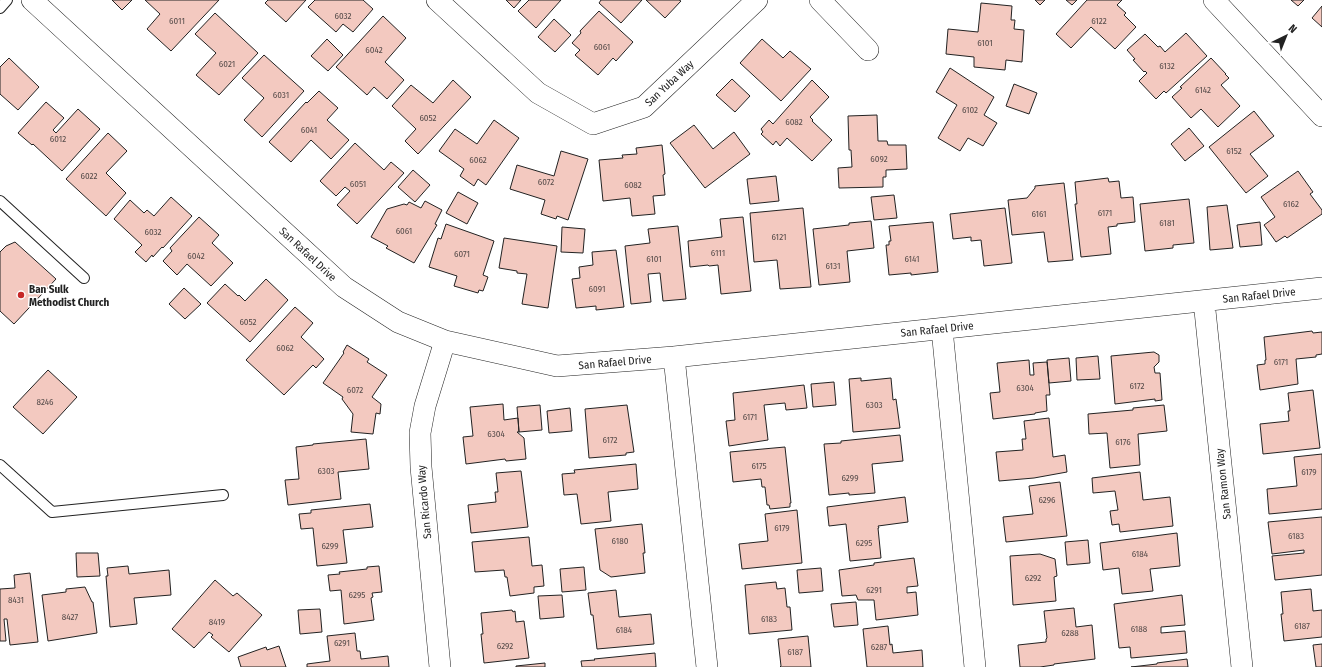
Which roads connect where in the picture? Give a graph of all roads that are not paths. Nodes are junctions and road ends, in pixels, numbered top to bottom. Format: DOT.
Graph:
graph roads {
  1 [pos="7,0"];
  2 [pos="32,0"];
  3 [pos="437,0"];
  4 [pos="756,0"];
  5 [pos="820,0"];
  6 [pos="1214,0"];
  7 [pos="0,8"];
  8 [pos="868,50"];
  9 [pos="1322,116"];
  10 [pos="0,201"];
  11 [pos="84,278"];
  12 [pos="1322,288"];
  13 [pos="1204,301"];
  14 [pos="942,328"];
  15 [pos="445,341"];
  16 [pos="674,357"];
  17 [pos="0,465"];
  18 [pos="223,495"];
  19 [pos="440,667"];
  20 [pos="707,667"];
  21 [pos="975,667"];
  22 [pos="1242,667"];
  1 -- 7 [label="lane"];
  2 -- 15 [label="street, San Rafael Drive"];
  3 -- 4 [label="street, San Yuba Way"];
  5 -- 8 [label="street"];
  6 -- 9 [label="street"];
  10 -- 11 [label="lane"];
  12 -- 13 [label="street, San Rafael Drive"];
  13 -- 14 [label="street, San Rafael Drive"];
  13 -- 22 [label="street, San Ramon Way"];
  14 -- 16 [label="street, San Rafael Drive"];
  14 -- 21 [label="street"];
  15 -- 16 [label="street, San Rafael Drive"];
  15 -- 19 [label="street, San Ricardo Way"];
  16 -- 20 [label="street"];
  17 -- 18 [label="lane"];
}
